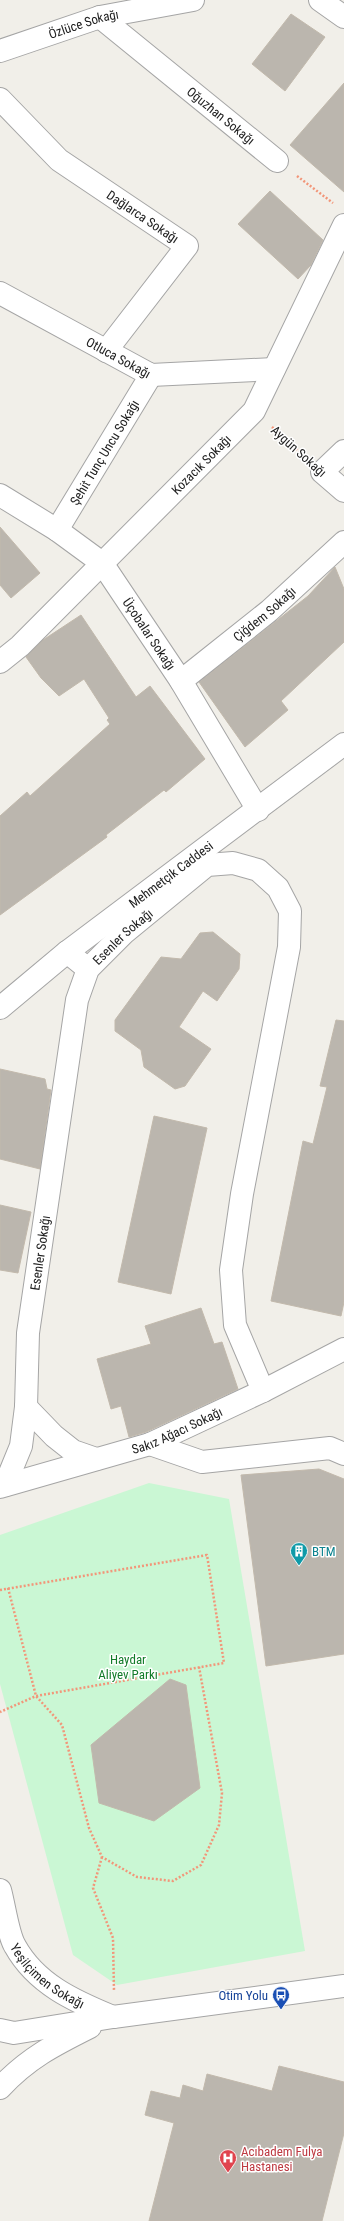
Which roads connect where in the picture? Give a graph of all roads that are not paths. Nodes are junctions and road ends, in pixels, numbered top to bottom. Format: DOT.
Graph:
graph roads {
  1 [pos="194,0"];
  2 [pos="320,0"];
  3 [pos="99,9"];
  4 [pos="344,17"];
  5 [pos="0,51"];
  6 [pos="0,99"];
  7 [pos="277,161"];
  8 [pos="341,216"];
  9 [pos="0,293"];
  10 [pos="106,351"];
  11 [pos="274,370"];
  12 [pos="151,374"];
  13 [pos="344,451"];
  14 [pos="344,491"];
  15 [pos="0,495"];
  16 [pos="57,530"];
  17 [pos="344,542"];
  18 [pos="102,563"];
  19 [pos="0,662"];
  20 [pos="181,681"];
  21 [pos="344,744"];
  22 [pos="258,810"];
  23 [pos="67,952"];
  24 [pos="88,969"];
  25 [pos="0,1008"];
  26 [pos="344,1349"];
  27 [pos="263,1391"];
  28 [pos="26,1407"];
  29 [pos="150,1444"];
  30 [pos="344,1454"];
  31 [pos="96,1459"];
  32 [pos="2,1486"];
  33 [pos="0,1890"];
  34 [pos="344,1986"];
  35 [pos="113,2016"];
  36 [pos="0,2030"];
  37 [pos="0,2088"];
  1 -- 3 [label="street, Özlüce Sokağı"];
  2 -- 4 [label="street"];
  3 -- 5 [label="street, Özlüce Sokağı"];
  3 -- 7 [label="street, Oğuzhan Sokağı"];
  6 -- 10 [label="street, Dağlarca Sokağı"];
  8 -- 11 [label="street, Kozacık Sokağı"];
  9 -- 10 [label="street, Otluca Sokağı"];
  10 -- 12 [label="street, Otluca Sokağı"];
  11 -- 12 [label="street, Otluca Sokağı"];
  11 -- 18 [label="street, Kozacık Sokağı"];
  12 -- 16 [label="street, Şehit Tunç Uncu Sokağı"];
  13 -- 14 [label="street, Aygün Sokağı"];
  15 -- 16 [label="street, Üçobalar Sokağı"];
  16 -- 18 [label="street, Üçobalar Sokağı"];
  17 -- 20 [label="street, Çiğdem Sokağı"];
  18 -- 19 [label="street, Kozacık Sokağı"];
  18 -- 20 [label="street, Üçobalar Sokağı"];
  20 -- 22 [label="street, Üçobalar Sokağı"];
  21 -- 22 [label="street, Mehmetçik Caddesi"];
  22 -- 23 [label="street, Mehmetçik Caddesi"];
  23 -- 24 [label="street"];
  23 -- 25 [label="street, Mehmetçik Caddesi"];
  24 -- 27 [label="street, Esenler Sokağı"];
  24 -- 28 [label="street, Esenler Sokağı"];
  26 -- 27 [label="street, Sakız Ağacı Sokağı"];
  27 -- 29 [label="street, Sakız Ağacı Sokağı"];
  28 -- 31 [label="street"];
  28 -- 32 [label="street, Esenler Sokağı"];
  29 -- 30 [label="street"];
  29 -- 31 [label="street, Sakız Ağacı Sokağı"];
  31 -- 32 [label="street, Sakız Ağacı Sokağı"];
  33 -- 35 [label="street, Yeşilçimen Sokağı"];
  34 -- 35 [label="street, Yeşilçimen Sokağı"];
  35 -- 36 [label="street, Yeşilçimen Sokağı"];
  35 -- 37 [label="street, Yeşilçimen Sokağı"];
}
